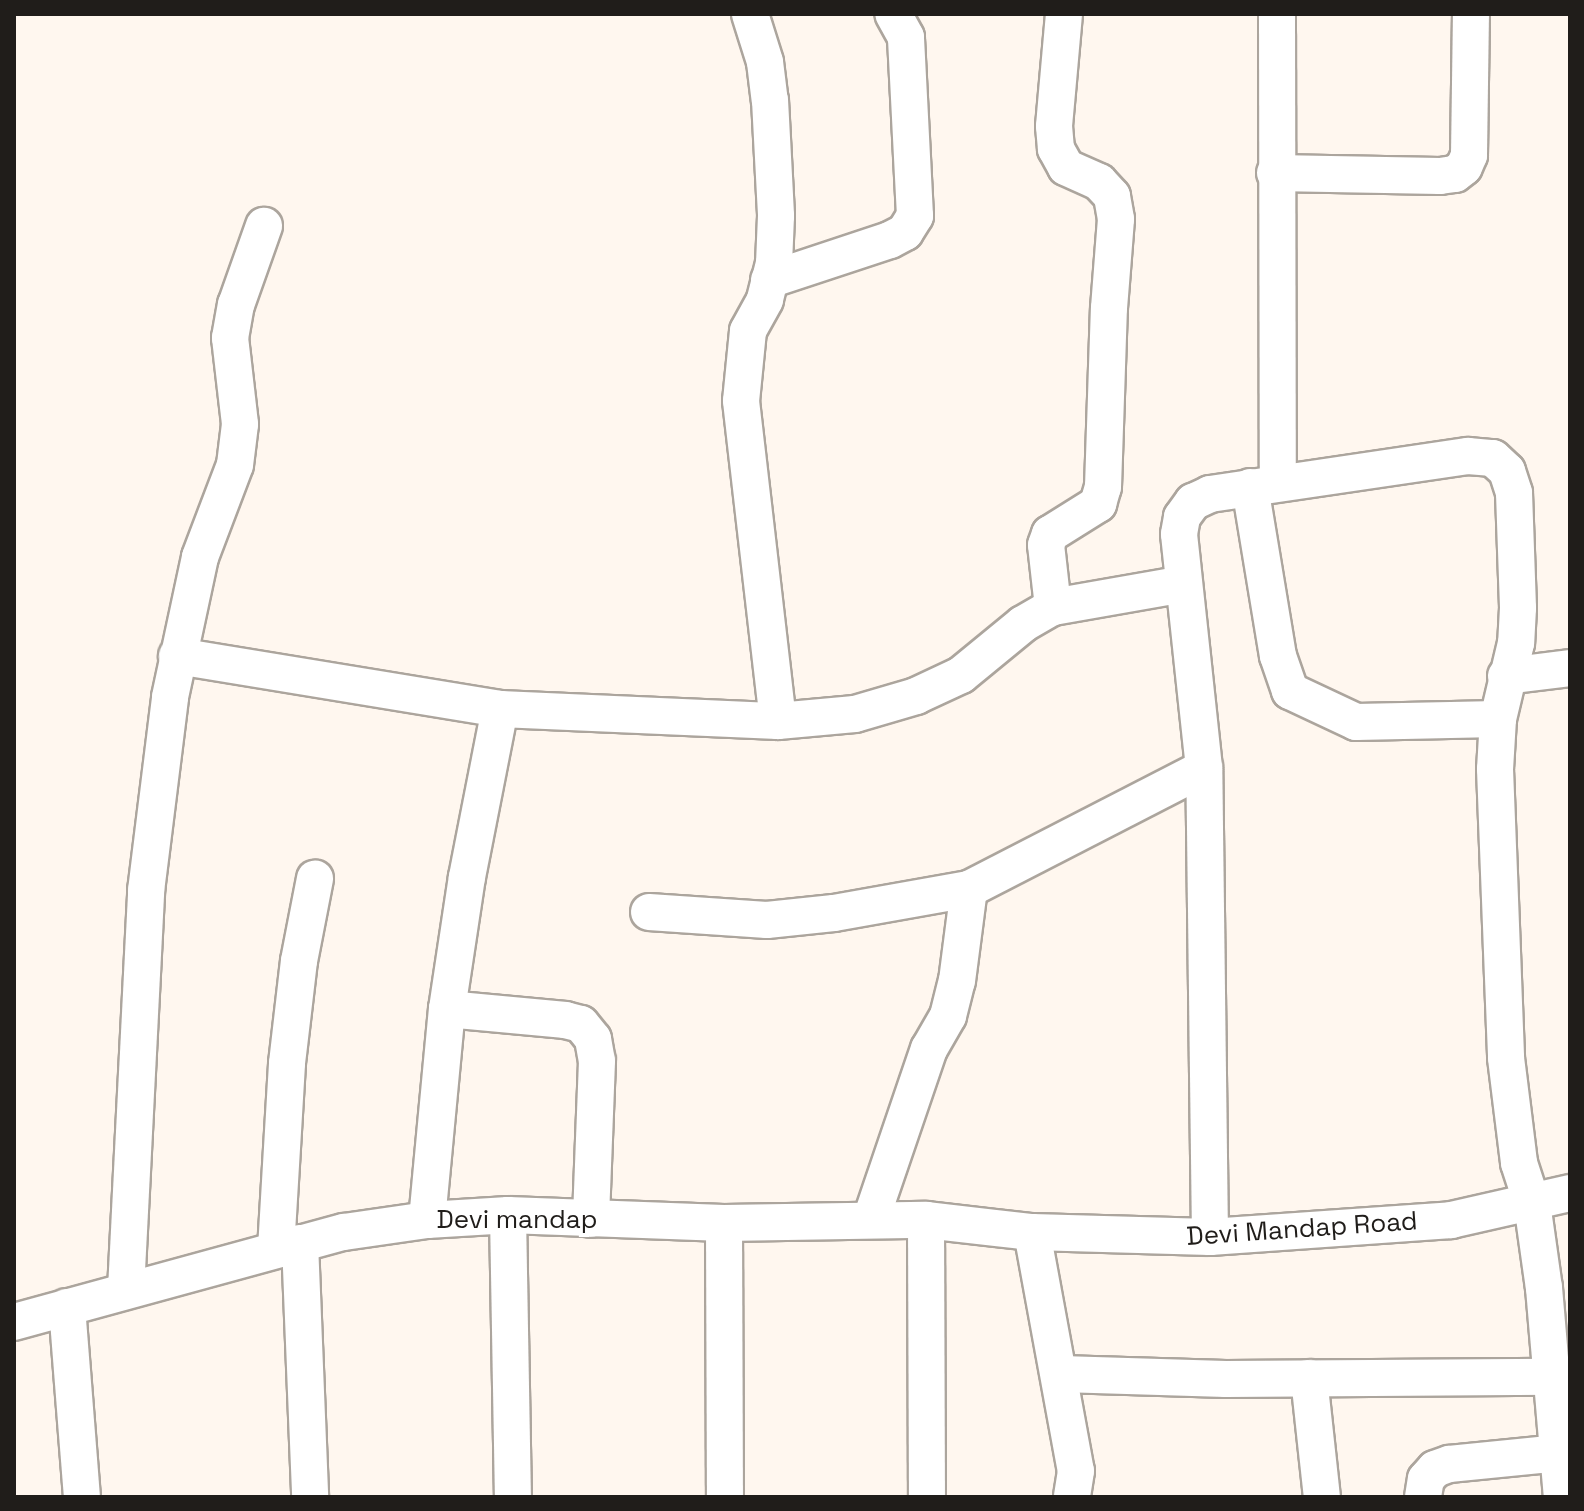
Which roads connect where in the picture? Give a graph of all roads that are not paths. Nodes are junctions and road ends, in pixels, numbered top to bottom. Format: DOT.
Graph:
graph roads {
  1 [pos="750,14"];
  2 [pos="893,14"];
  3 [pos="1064,14"];
  4 [pos="1277,14"];
  5 [pos="1471,14"];
  6 [pos="1275,173"];
  7 [pos="264,226"];
  8 [pos="769,280"];
  9 [pos="1264,485"];
  10 [pos="1184,584"];
  11 [pos="1053,607"];
  12 [pos="177,656"];
  13 [pos="1570,668"];
  14 [pos="1506,676"];
  15 [pos="500,709"];
  16 [pos="1498,719"];
  17 [pos="778,721"];
  18 [pos="1204,768"];
  19 [pos="315,879"];
  20 [pos="969,889"];
  21 [pos="649,912"];
  22 [pos="447,1009"];
  23 [pos="1570,1193"];
  24 [pos="1532,1203"];
  25 [pos="508,1215"];
  26 [pos="591,1219"];
  27 [pos="871,1219"];
  28 [pos="427,1220"];
  29 [pos="926,1220"];
  30 [pos="724,1223"];
  31 [pos="1032,1232"];
  32 [pos="1210,1237"];
  33 [pos="288,1246"];
  34 [pos="126,1290"];
  35 [pos="67,1307"];
  36 [pos="14,1322"];
  37 [pos="1061,1374"];
  38 [pos="1553,1377"];
  39 [pos="1309,1378"];
  40 [pos="1559,1453"];
  41 [pos="82,1497"];
  42 [pos="310,1497"];
  43 [pos="513,1497"];
  44 [pos="725,1497"];
  45 [pos="927,1497"];
  46 [pos="1072,1497"];
  47 [pos="1322,1497"];
  48 [pos="1423,1497"];
  49 [pos="1562,1497"];
  1 -- 8 [label="street"];
  2 -- 8 [label="street"];
  3 -- 11 [label="street"];
  4 -- 6 [label="street"];
  5 -- 6 [label="street"];
  6 -- 9 [label="street"];
  7 -- 12 [label="street"];
  8 -- 17 [label="street"];
  9 -- 10 [label="street"];
  9 -- 14 [label="street"];
  9 -- 16 [label="street"];
  10 -- 11 [label="street"];
  10 -- 18 [label="street"];
  11 -- 17 [label="street"];
  12 -- 15 [label="street"];
  12 -- 34 [label="street"];
  13 -- 14 [label="street"];
  14 -- 16 [label="street"];
  15 -- 17 [label="street"];
  15 -- 22 [label="street"];
  16 -- 24 [label="street"];
  18 -- 20 [label="street"];
  18 -- 32 [label="street"];
  19 -- 33 [label="street"];
  20 -- 21 [label="street"];
  20 -- 27 [label="street"];
  22 -- 26 [label="street"];
  22 -- 28 [label="street"];
  23 -- 24 [label="street, Devi Mandap Road"];
  24 -- 32 [label="street, Devi Mandap Road"];
  24 -- 38 [label="street"];
  25 -- 26 [label="street, Devi mandap"];
  25 -- 28 [label="street, Devi mandap"];
  25 -- 43 [label="street"];
  26 -- 30 [label="street, Devi mandap"];
  27 -- 29 [label="street, Devi mandap"];
  27 -- 30 [label="street, Devi mandap"];
  28 -- 33 [label="street, Devi mandap"];
  29 -- 31 [label="street, Devi mandap"];
  29 -- 45 [label="street"];
  30 -- 44 [label="street"];
  31 -- 32 [label="street, Devi Mandap Road"];
  31 -- 37 [label="street"];
  33 -- 34 [label="street, Devi mandap"];
  33 -- 42 [label="street"];
  34 -- 35 [label="street, Devi mandap"];
  35 -- 36 [label="street, Devi mandap"];
  35 -- 41 [label="street"];
  37 -- 39 [label="street"];
  37 -- 46 [label="street"];
  38 -- 39 [label="street"];
  38 -- 40 [label="street"];
  39 -- 47 [label="street"];
  40 -- 48 [label="street"];
  40 -- 49 [label="street"];
}
